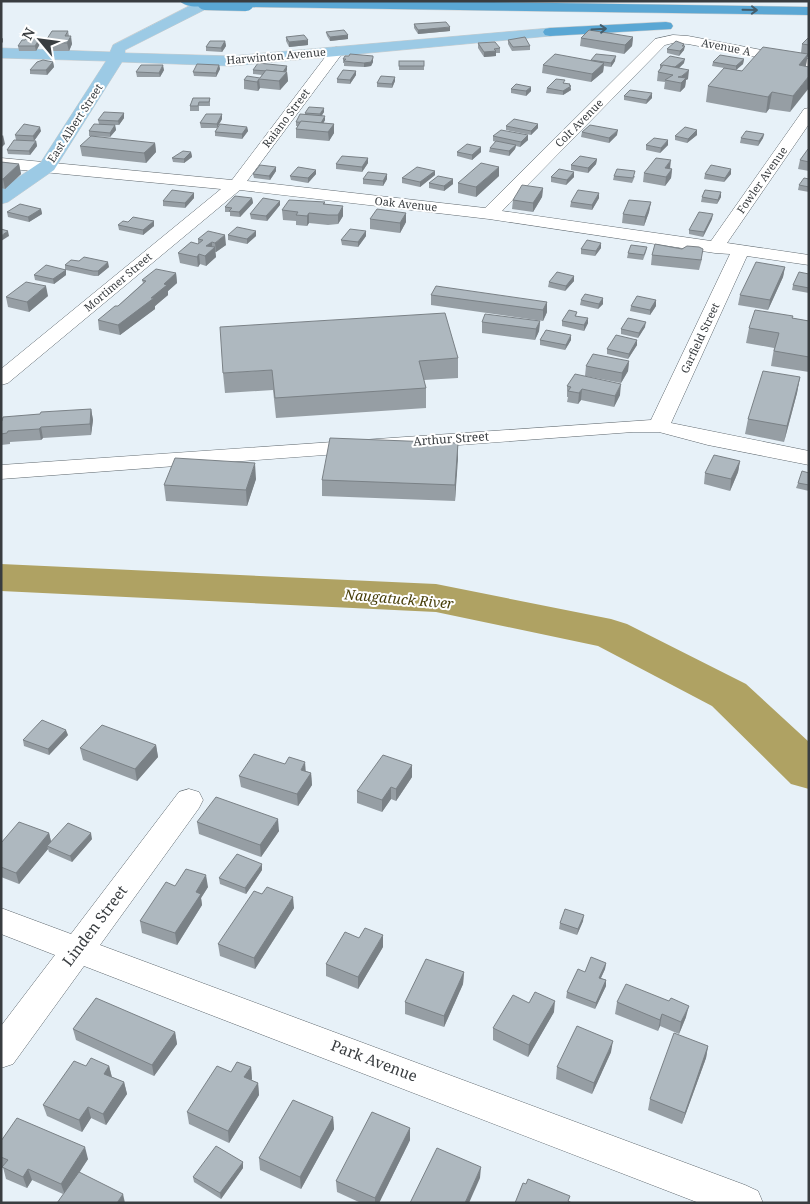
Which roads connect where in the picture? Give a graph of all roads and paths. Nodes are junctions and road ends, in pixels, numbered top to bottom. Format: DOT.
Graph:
graph roads {
  1 [pos="187,1"];
  2 [pos="211,1"];
  3 [pos="228,1"];
  4 [pos="205,2"];
  5 [pos="809,11"];
  6 [pos="809,23"];
  7 [pos="732,24"];
  8 [pos="685,25"];
  9 [pos="550,32"];
  10 [pos="673,39"];
  11 [pos="337,51"];
  12 [pos="1,53"];
  13 [pos="117,58"];
  14 [pos="809,63"];
  15 [pos="809,112"];
  16 [pos="1,163"];
  17 [pos="48,166"];
  18 [pos="236,185"];
  19 [pos="1,198"];
  20 [pos="489,214"];
  21 [pos="715,248"];
  22 [pos="740,250"];
  23 [pos="809,260"];
  24 [pos="1,379"];
  25 [pos="659,426"];
  26 [pos="809,458"];
  27 [pos="1,472"];
  28 [pos="189,800"];
  29 [pos="1,921"];
  30 [pos="76,950"];
  31 [pos="1,1053"];
  32 [pos="745,1203"];
  1 -- 4 [label="highway"];
  2 -- 13 [label="main road, East Albert Street"];
  3 -- 13 [label="main road"];
  4 -- 5 [label="highway, one-way, bridge"];
  6 -- 7 [label="highway"];
  9 -- 8 [label="highway, one-way"];
  9 -- 11 [label="main road, Harwinton Avenue"];
  10 -- 14 [label="street, Avenue A"];
  10 -- 20 [label="street, Colt Avenue"];
  11 -- 13 [label="main road, Harwinton Avenue"];
  11 -- 18 [label="street, Raiano Street"];
  12 -- 13 [label="main road, Harwinton Avenue"];
  13 -- 17 [label="main road, East Albert Street"];
  15 -- 21 [label="street, Fowler Avenue"];
  16 -- 17 [label="street, Oak Avenue"];
  17 -- 18 [label="street, Oak Avenue"];
  17 -- 19 [label="main road, East Albert Street"];
  18 -- 20 [label="street, Oak Avenue"];
  18 -- 24 [label="street, Mortimer Street"];
  20 -- 21 [label="street, Oak Avenue"];
  21 -- 22 [label="street, Oak Avenue"];
  22 -- 23 [label="street, Oak Avenue"];
  22 -- 25 [label="street, Garfield Street"];
  25 -- 26 [label="street, Arthur Street"];
  25 -- 27 [label="street, Arthur Street"];
  28 -- 30 [label="street, Linden Street"];
  29 -- 30 [label="street, Park Avenue"];
  30 -- 31 [label="street, Linden Street"];
  30 -- 32 [label="street, Park Avenue"];
}
